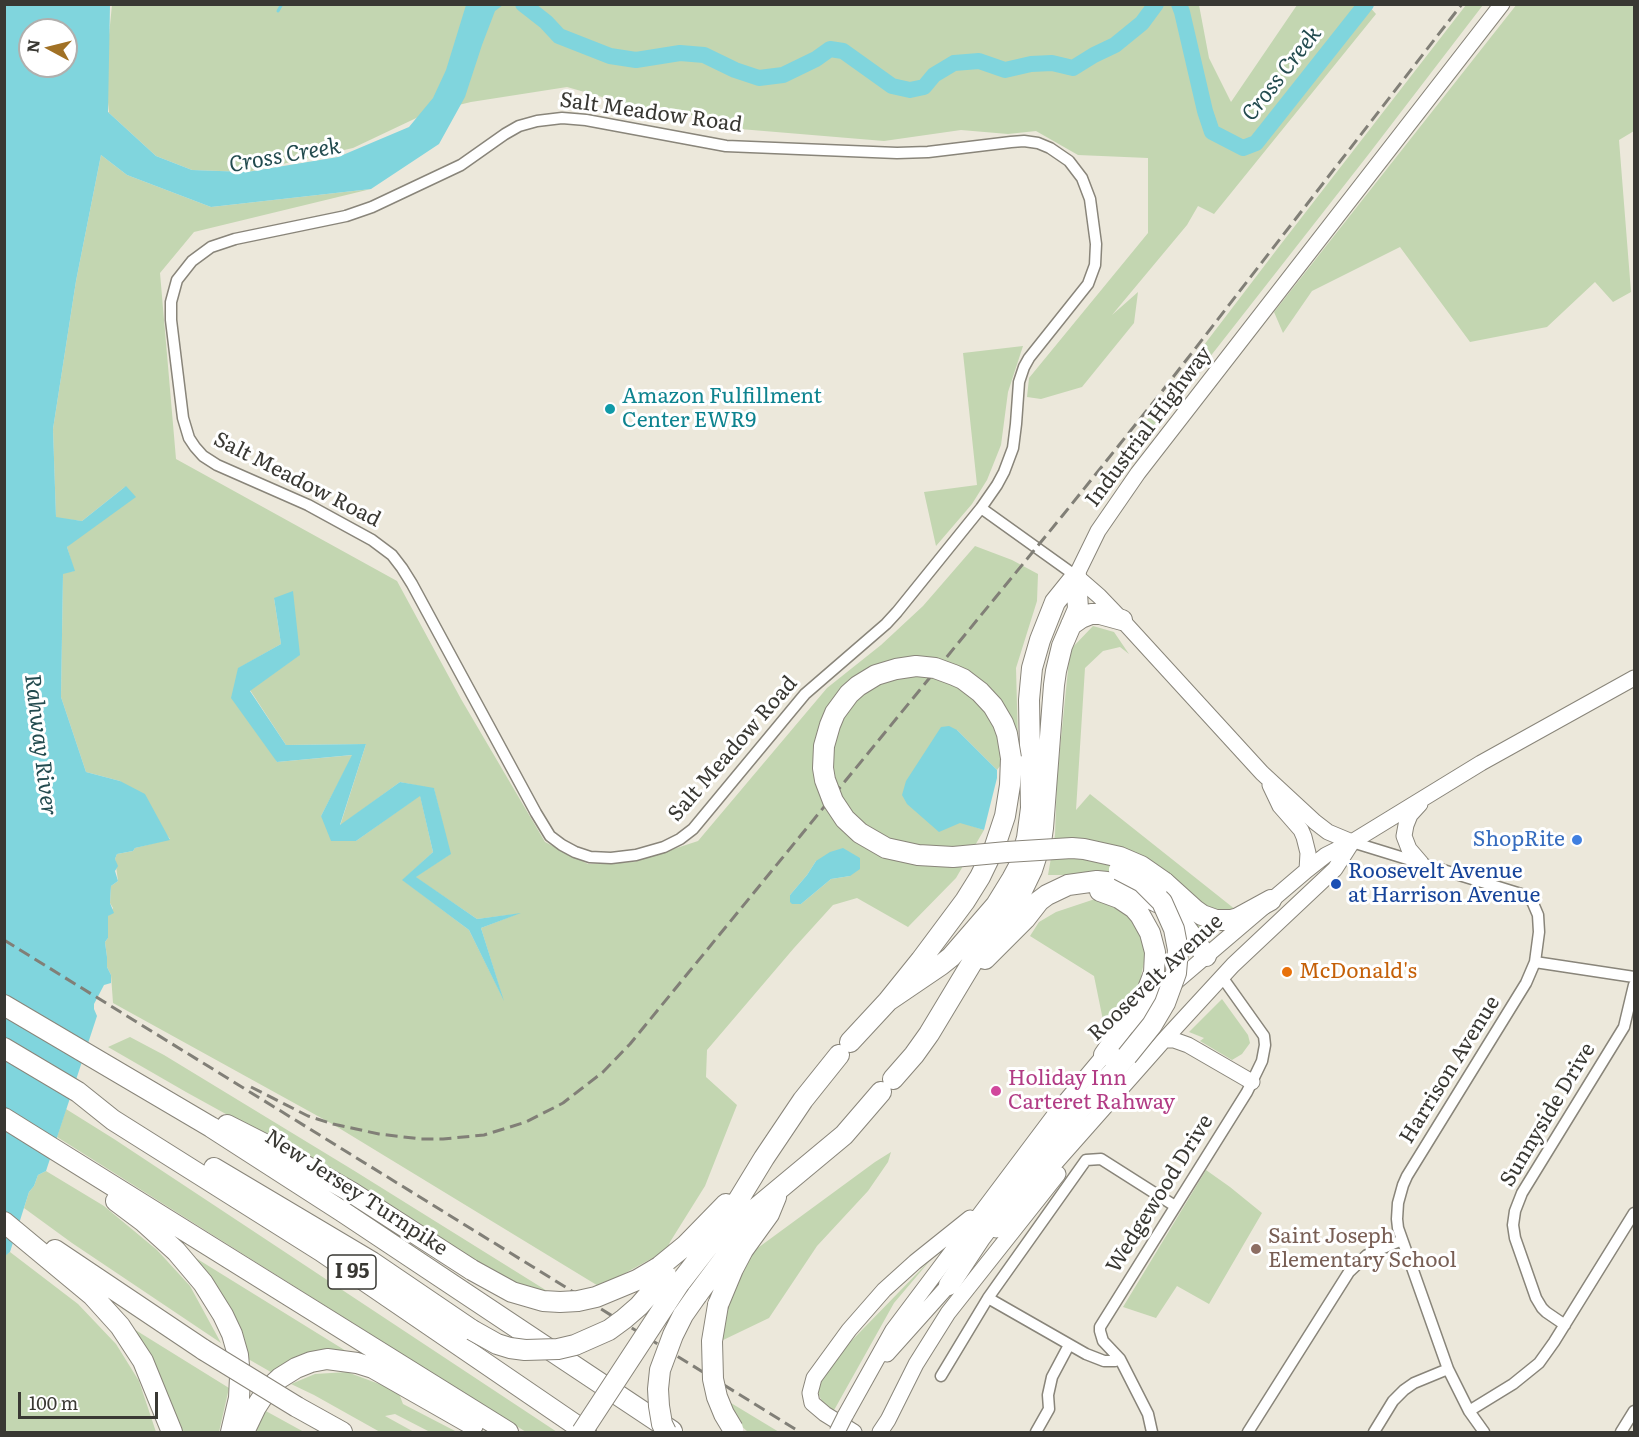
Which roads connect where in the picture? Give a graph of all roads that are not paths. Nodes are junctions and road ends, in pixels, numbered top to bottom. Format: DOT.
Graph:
graph roads {
  1 [pos="1502,4"];
  2 [pos="981,508"];
  3 [pos="1076,576"];
  4 [pos="1122,620"];
  5 [pos="1071,625"];
  6 [pos="1635,678"];
  7 [pos="1266,777"];
  8 [pos="1432,792"];
  9 [pos="1352,842"];
  10 [pos="953,857"];
  11 [pos="1421,863"];
  12 [pos="1306,870"];
  13 [pos="1271,900"];
  14 [pos="1024,919"];
  15 [pos="1206,957"];
  16 [pos="1535,962"];
  17 [pos="1222,977"];
  18 [pos="1635,977"];
  19 [pos="1635,985"];
  20 [pos="954,991"];
  21 [pos="888,1001"];
  22 [pos="4,1005"];
  23 [pos="1164,1040"];
  24 [pos="4,1048"];
  25 [pos="1104,1055"];
  26 [pos="1252,1082"];
  27 [pos="1100,1112"];
  28 [pos="114,1115"];
  29 [pos="4,1118"];
  30 [pos="211,1122"];
  31 [pos="4,1125"];
  32 [pos="764,1158"];
  33 [pos="90,1177"];
  34 [pos="779,1190"];
  35 [pos="990,1200"];
  36 [pos="1175,1206"];
  37 [pos="4,1213"];
  38 [pos="1635,1213"];
  39 [pos="4,1222"];
  40 [pos="1402,1240"];
  41 [pos="56,1258"];
  42 [pos="677,1282"];
  43 [pos="949,1285"];
  44 [pos="988,1298"];
  45 [pos="1565,1325"];
  46 [pos="1068,1346"];
  47 [pos="1120,1359"];
  48 [pos="1448,1369"];
  49 [pos="941,1376"];
  50 [pos="867,1377"];
  51 [pos="1469,1411"];
  52 [pos="1635,1411"];
  53 [pos="735,1431"];
  54 [pos="172,1432"];
  55 [pos="231,1432"];
  56 [pos="244,1432"];
  57 [pos="342,1432"];
  58 [pos="486,1432"];
  59 [pos="508,1432"];
  60 [pos="584,1432"];
  61 [pos="591,1432"];
  62 [pos="666,1432"];
  63 [pos="674,1432"];
  64 [pos="837,1432"];
  65 [pos="854,1432"];
  66 [pos="880,1432"];
  67 [pos="1036,1432"];
  68 [pos="1152,1432"];
  69 [pos="1248,1432"];
  70 [pos="1374,1432"];
  71 [pos="1484,1432"];
  72 [pos="1621,1432"];
  1 -- 3 [label="main road, Industrial Highway"];
  2 -- 2 [label="street, Salt Meadow Road"];
  2 -- 3 [label="street"];
  3 -- 4 [label="main road"];
  3 -- 5 [label="highway"];
  3 -- 21 [label="highway"];
  4 -- 5 [label="highway"];
  4 -- 7 [label="main road"];
  5 -- 20 [label="highway"];
  6 -- 8 [label="main road, Roosevelt Avenue"];
  7 -- 9 [label="main road"];
  7 -- 12 [label="main road"];
  8 -- 9 [label="main road, Roosevelt Avenue"];
  8 -- 11 [label="main road"];
  9 -- 11 [label="street, Harrison Avenue"];
  9 -- 12 [label="main road, Roosevelt Avenue"];
  9 -- 17 [label="main road, Roosevelt Avenue"];
  10 -- 13 [label="highway, bridge"];
  10 -- 21 [label="highway, bridge"];
  10 -- 43 [label="highway, bridge"];
  11 -- 16 [label="street, Harrison Avenue"];
  12 -- 13 [label="main road, Roosevelt Avenue"];
  13 -- 15 [label="main road, Roosevelt Avenue"];
  14 -- 15 [label="highway"];
  14 -- 20 [label="highway"];
  14 -- 25 [label="highway"];
  15 -- 17 [label="main road"];
  15 -- 25 [label="main road, Roosevelt Avenue"];
  16 -- 18 [label="street"];
  16 -- 40 [label="street, Harrison Avenue"];
  17 -- 23 [label="main road, Roosevelt Avenue"];
  17 -- 26 [label="street, Wedgewood Drive"];
  19 -- 45 [label="street, Sunnyside Drive"];
  20 -- 34 [label="highway"];
  21 -- 32 [label="highway"];
  22 -- 30 [label="highway"];
  23 -- 26 [label="main road"];
  23 -- 27 [label="main road, Roosevelt Avenue"];
  24 -- 28 [label="highway, I 95"];
  25 -- 35 [label="main road, Roosevelt Avenue"];
  26 -- 36 [label="street, Wedgewood Drive"];
  27 -- 43 [label="main road, Roosevelt Avenue"];
  27 -- 66 [label="main road"];
  28 -- 42 [label="highway, bridge"];
  28 -- 60 [label="highway, I 95"];
  29 -- 33 [label="highway, I 95"];
  30 -- 42 [label="highway, bridge"];
  30 -- 63 [label="highway, New Jersey Turnpike / I 95"];
  31 -- 33 [label="highway"];
  32 -- 42 [label="highway"];
  32 -- 42 [label="highway"];
  33 -- 55 [label="highway"];
  33 -- 59 [label="highway, I 95"];
  34 -- 42 [label="highway"];
  34 -- 53 [label="highway, bridge"];
  35 -- 50 [label="main road, Roosevelt Avenue"];
  35 -- 65 [label="main road"];
  36 -- 44 [label="street"];
  36 -- 47 [label="street, Wedgewood Drive"];
  37 -- 41 [label="highway"];
  38 -- 45 [label="street"];
  39 -- 41 [label="highway"];
  40 -- 48 [label="street, Harrison Avenue"];
  40 -- 69 [label="street"];
  41 -- 54 [label="highway"];
  41 -- 57 [label="highway, bridge"];
  42 -- 60 [label="highway, bridge"];
  42 -- 61 [label="highway"];
  42 -- 62 [label="highway, bridge"];
  43 -- 50 [label="main road, Roosevelt Avenue"];
  44 -- 46 [label="street"];
  44 -- 49 [label="street"];
  45 -- 51 [label="street"];
  46 -- 47 [label="street"];
  46 -- 67 [label="street"];
  47 -- 68 [label="street, Wedgewood Drive"];
  48 -- 51 [label="street, Harrison Avenue"];
  48 -- 70 [label="street"];
  50 -- 64 [label="main road, Roosevelt Avenue, bridge"];
  51 -- 71 [label="street, Harrison Avenue"];
  52 -- 72 [label="street"];
  56 -- 58 [label="highway"];
}
